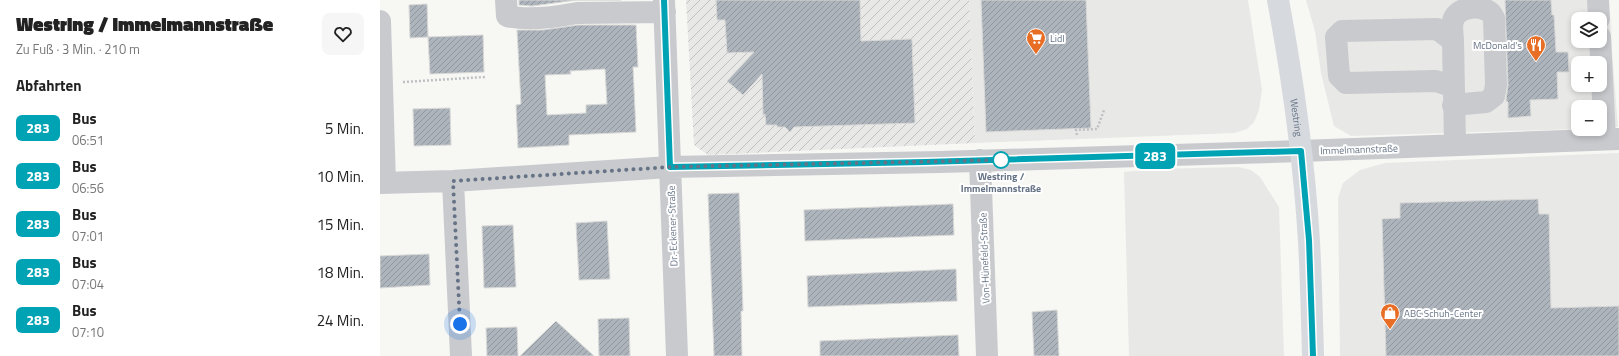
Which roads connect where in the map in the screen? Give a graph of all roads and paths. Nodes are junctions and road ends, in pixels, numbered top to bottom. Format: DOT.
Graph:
graph roads {
  1 [pos="506,0"];
  2 [pos="1278,0"];
  3 [pos="1598,0"];
  4 [pos="664,6"];
  5 [pos="1599,12"];
  6 [pos="380,21"];
  7 [pos="1453,40"];
  8 [pos="1601,48"];
  9 [pos="485,77"];
  10 [pos="382,83"];
  11 [pos="1453,96"];
  12 [pos="1104,110"];
  13 [pos="1076,130"];
  14 [pos="1612,139"];
  15 [pos="1455,145"];
  16 [pos="1301,151"];
  17 [pos="980,160"];
  18 [pos="670,167"];
  19 [pos="453,181"];
  20 [pos="383,183"];
  21 [pos="461,356"];
  22 [pos="676,356"];
  23 [pos="987,356"];
  24 [pos="1313,356"];
  1 -- 4 [label="street"];
  2 -- 16 [label="main road, Westring"];
  3 -- 5 [label="street"];
  4 -- 18 [label="street, Dr.-Eckener-Straße"];
  6 -- 10 [label="street"];
  7 -- 11 [label="street"];
  7 -- 11 [label="street"];
  7 -- 11 [label="street"];
  8 -- 14 [label="street"];
  9 -- 10 [label="path"];
  10 -- 20 [label="street"];
  11 -- 15 [label="street"];
  12 -- 13 [label="path"];
  14 -- 15 [label="street, Immelmannstraße"];
  15 -- 16 [label="street, Immelmannstraße"];
  16 -- 17 [label="street, Immelmannstraße"];
  16 -- 24 [label="main road, Westring"];
  17 -- 18 [label="street, Immelmannstraße"];
  17 -- 23 [label="street, Von-Hünefeld-Straße"];
  18 -- 19 [label="street, Immelmannstraße"];
  18 -- 22 [label="street, Dr.-Eckener-Straße"];
  19 -- 20 [label="street, Immelmannstraße"];
  19 -- 21 [label="street"];
}
